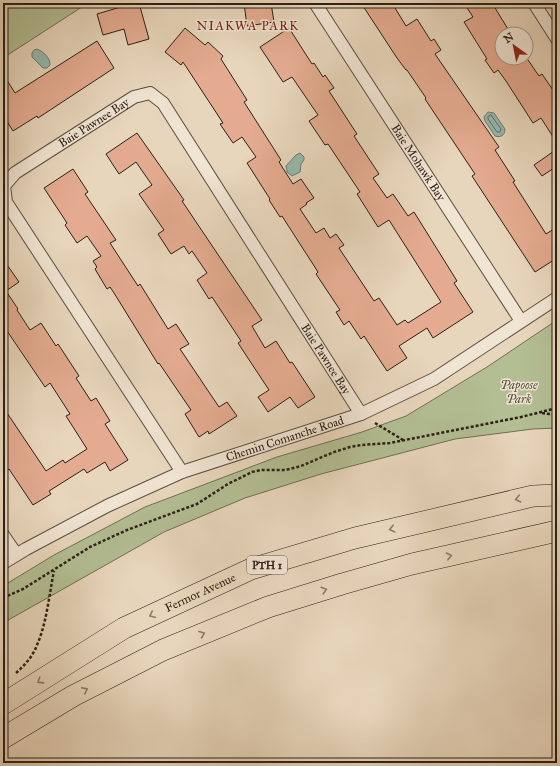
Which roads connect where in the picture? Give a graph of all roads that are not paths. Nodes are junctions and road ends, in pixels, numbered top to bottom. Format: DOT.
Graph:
graph roads {
  1 [pos="315,3"];
  2 [pos="534,3"];
  3 [pos="557,39"];
  4 [pos="557,298"];
  5 [pos="521,321"];
  6 [pos="361,414"];
  7 [pos="182,472"];
  8 [pos="557,495"];
  9 [pos="557,531"];
  10 [pos="3,535"];
  11 [pos="16,554"];
  12 [pos="3,563"];
  13 [pos="3,704"];
  14 [pos="3,738"];
  1 -- 5 [label="street, Baie Mohawk Bay"];
  2 -- 3 [label="street"];
  4 -- 5 [label="street, Chemin Comanche Road"];
  5 -- 6 [label="street, Chemin Comanche Road"];
  6 -- 7 [label="street, Chemin Comanche Road"];
  6 -- 7 [label="street, Baie Pawnee Bay"];
  7 -- 11 [label="street, Chemin Comanche Road"];
  8 -- 13 [label="highway, Fermor Avenue / PTH 1, one-way"];
  14 -- 9 [label="highway, one-way"];
  10 -- 11 [label="street"];
  11 -- 12 [label="street, Chemin Comanche Road"];
}
